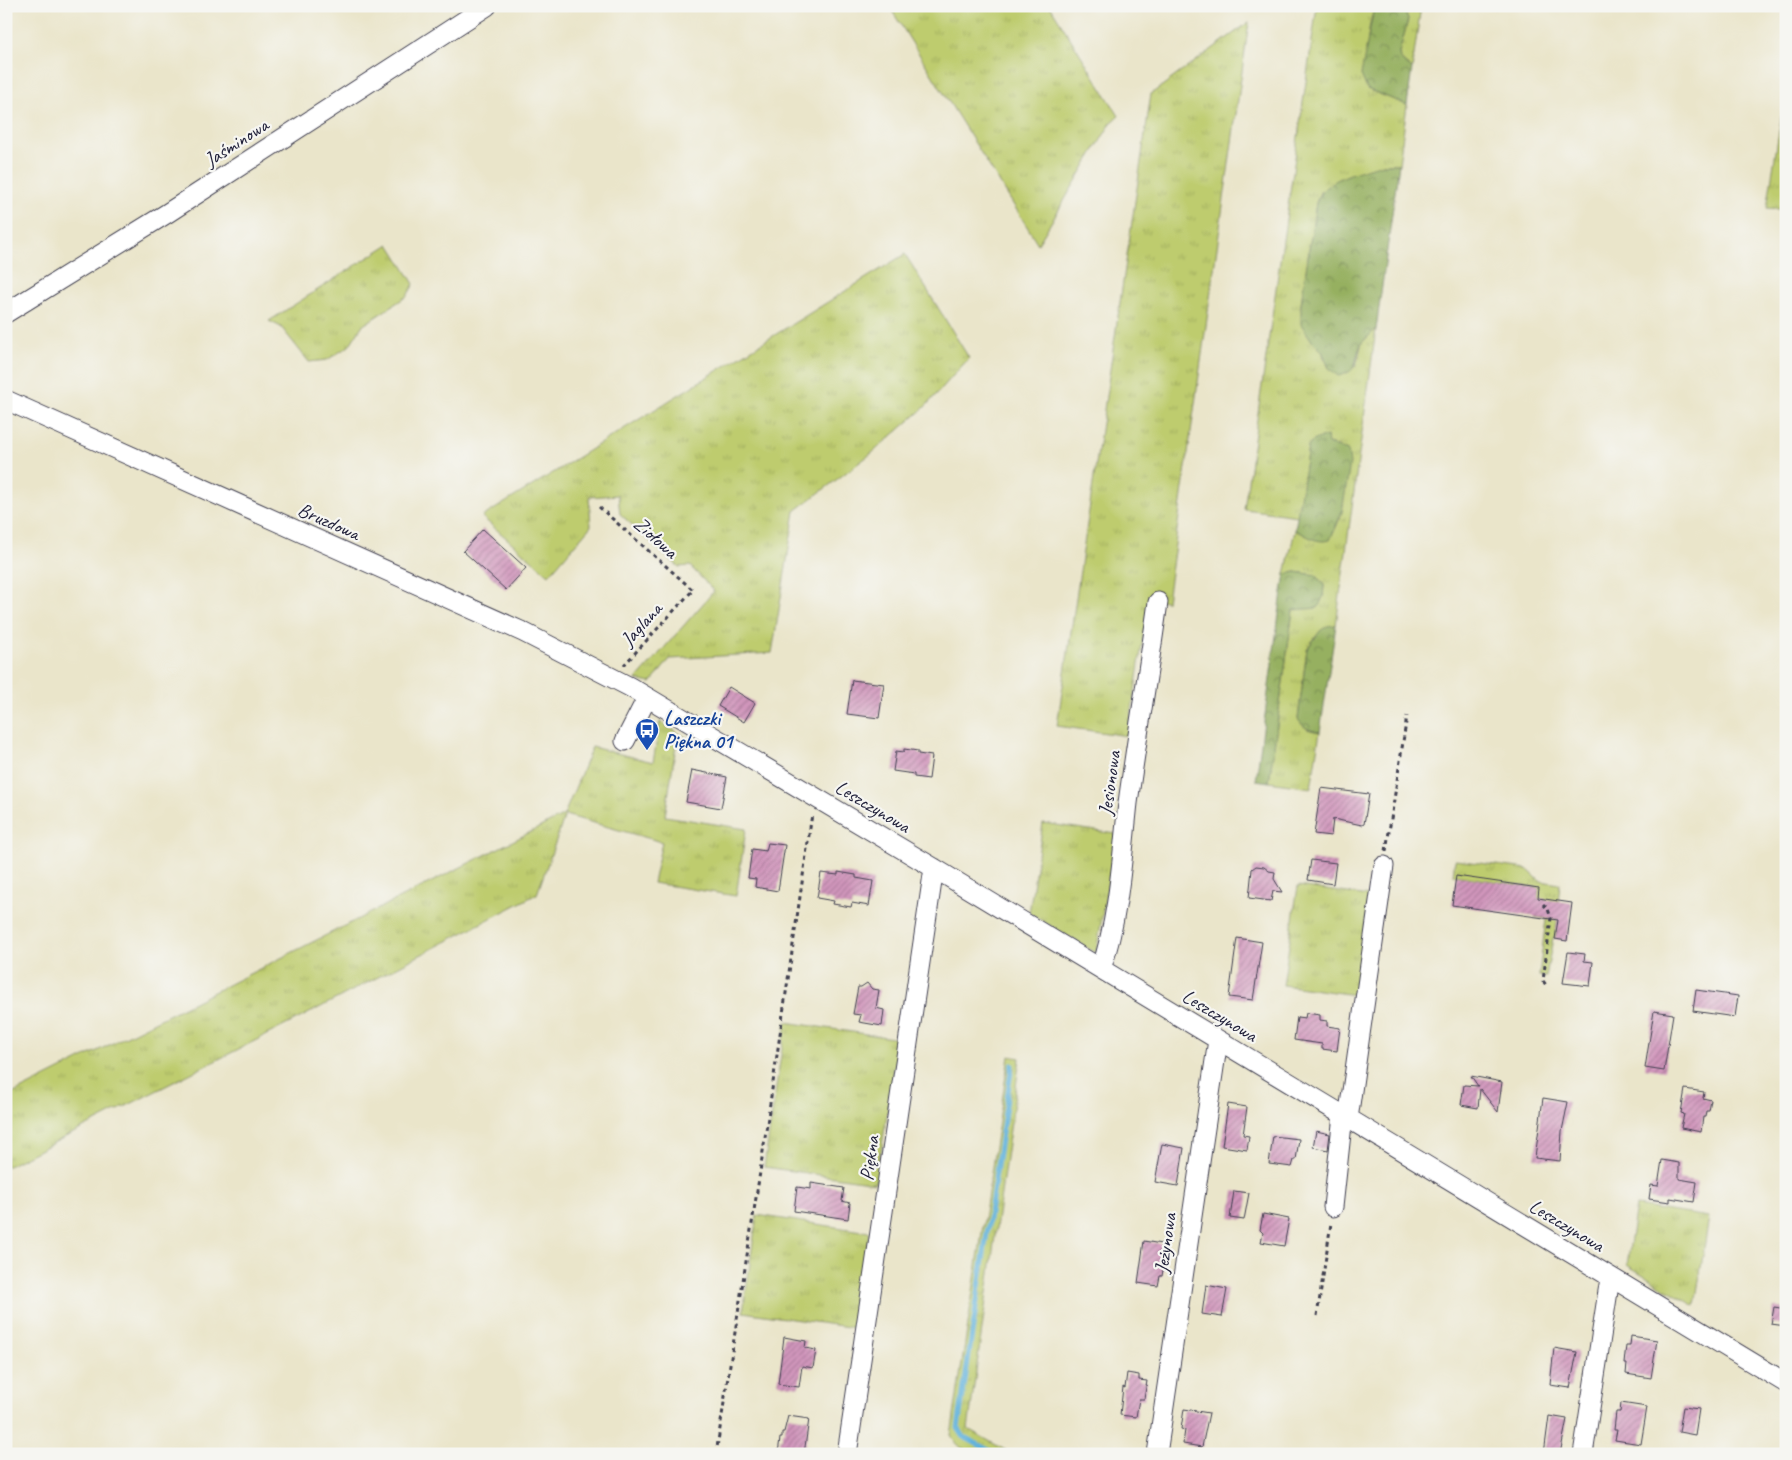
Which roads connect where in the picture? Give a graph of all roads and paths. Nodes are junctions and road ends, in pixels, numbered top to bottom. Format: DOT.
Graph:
graph roads {
  1 [pos="488,6"];
  2 [pos="6,313"];
  3 [pos="6,400"];
  4 [pos="599,507"];
  5 [pos="692,590"];
  6 [pos="1158,602"];
  7 [pos="612,678"];
  8 [pos="630,688"];
  9 [pos="647,698"];
  10 [pos="1407,716"];
  11 [pos="626,741"];
  12 [pos="815,798"];
  13 [pos="1384,866"];
  14 [pos="934,868"];
  15 [pos="1543,904"];
  16 [pos="1101,969"];
  17 [pos="1547,986"];
  18 [pos="1218,1040"];
  19 [pos="1346,1117"];
  20 [pos="1333,1208"];
  21 [pos="1610,1278"];
  22 [pos="1317,1316"];
  23 [pos="1786,1384"];
  24 [pos="716,1454"];
  25 [pos="847,1454"];
  26 [pos="1157,1454"];
  27 [pos="1584,1454"];
  1 -- 2 [label="street, Jaśminowa"];
  3 -- 7 [label="street, Bruzdowa"];
  4 -- 5 [label="path, Ziołowa"];
  5 -- 7 [label="path, Jaglana"];
  6 -- 16 [label="street, Jesionowa"];
  7 -- 8 [label="street, Bruzdowa"];
  8 -- 9 [label="street, Leszczynowa"];
  9 -- 11 [label="street"];
  9 -- 12 [label="street, Leszczynowa"];
  10 -- 13 [label="path"];
  12 -- 14 [label="street, Leszczynowa"];
  12 -- 24 [label="path"];
  13 -- 19 [label="street"];
  14 -- 16 [label="street, Leszczynowa"];
  14 -- 25 [label="street, Piękna"];
  15 -- 17 [label="path"];
  16 -- 18 [label="street, Leszczynowa"];
  18 -- 19 [label="street, Leszczynowa"];
  18 -- 26 [label="street, Jeżynowa"];
  19 -- 20 [label="street"];
  19 -- 21 [label="street, Leszczynowa"];
  20 -- 22 [label="path"];
  21 -- 23 [label="street, Leszczynowa"];
  21 -- 27 [label="street"];
}
